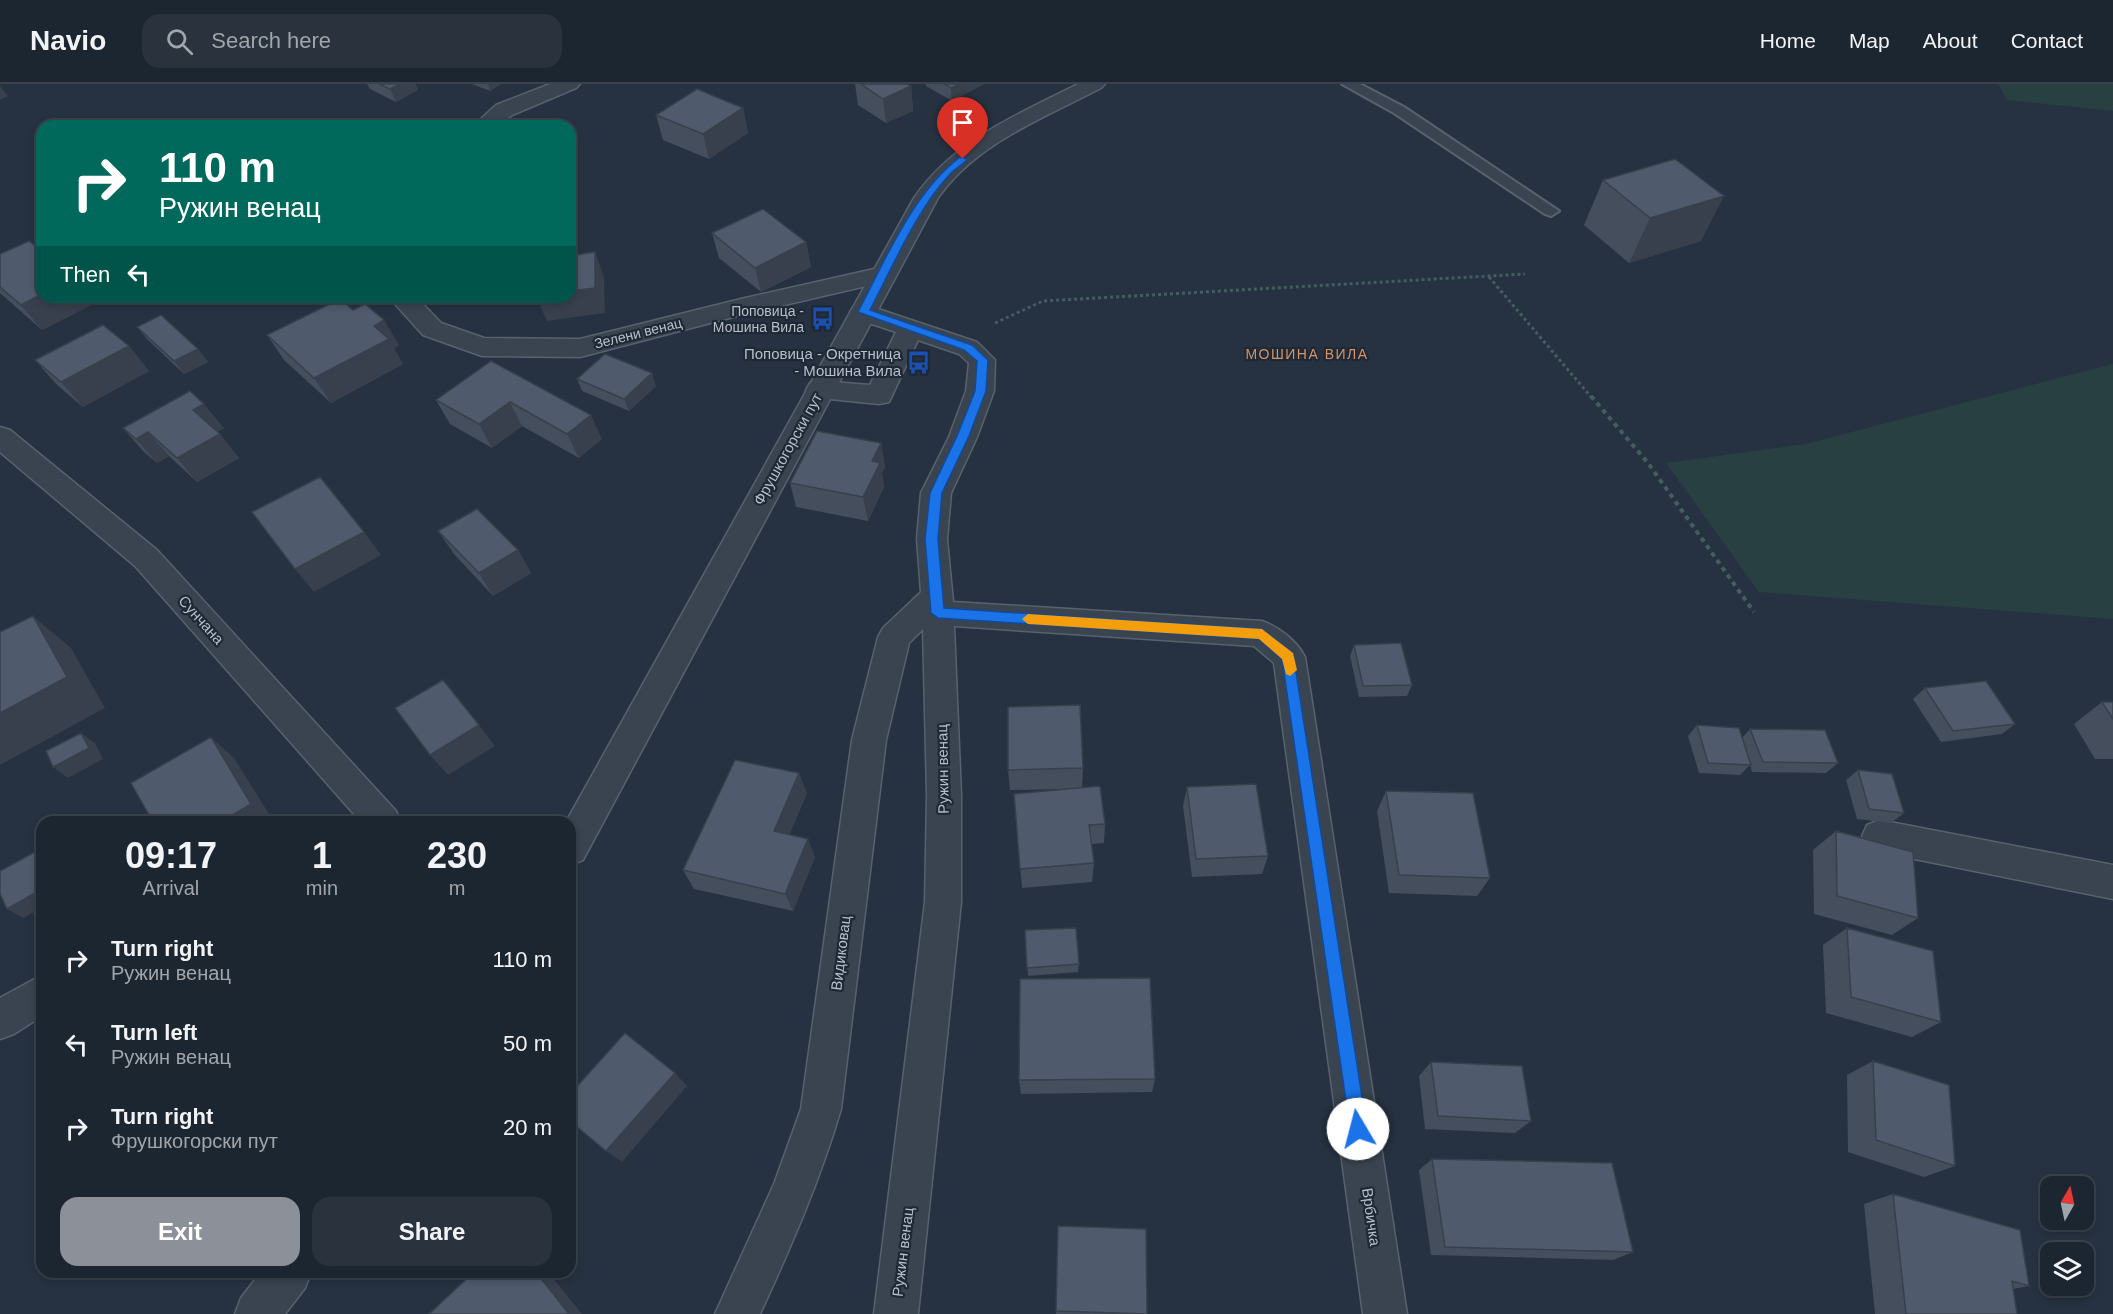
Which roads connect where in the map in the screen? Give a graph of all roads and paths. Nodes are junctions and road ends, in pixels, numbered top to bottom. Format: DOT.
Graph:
graph roads {
  1 [pos="569,84"];
  2 [pos="1094,84"];
  3 [pos="1349,84"];
  4 [pos="492,120"];
  5 [pos="1551,211"];
  6 [pos="1526,274"];
  7 [pos="883,275"];
  8 [pos="1488,276"];
  9 [pos="408,303"];
  10 [pos="863,312"];
  11 [pos="911,328"];
  12 [pos="951,342"];
  13 [pos="820,390"];
  14 [pos="0,437"];
  15 [pos="937,604"];
  16 [pos="1754,612"];
  17 [pos="375,816"];
  18 [pos="1880,836"];
  19 [pos="576,838"];
  20 [pos="2113,882"];
  21 [pos="36,998"];
  22 [pos="0,1020"];
  23 [pos="284,1278"];
  24 [pos="257,1314"];
  25 [pos="737,1314"];
  26 [pos="896,1314"];
  27 [pos="1385,1314"];
  1 -- 4 [label="street"];
  2 -- 7 [label="street, Фрушкогорски пут"];
  3 -- 5 [label="lane"];
  6 -- 8 [label="path"];
  7 -- 9 [label="street, Зелени венац"];
  7 -- 10 [label="street, Фрушкогорски пут"];
  8 -- 12 [label="path"];
  8 -- 16 [label="path"];
  10 -- 11 [label="street, Ружин венац"];
  10 -- 13 [label="street, Фрушкогорски пут"];
  11 -- 12 [label="street, Ружин венац"];
  11 -- 13 [label="street"];
  12 -- 15 [label="street, Ружин венац"];
  13 -- 19 [label="street, Фрушкогорски пут"];
  14 -- 17 [label="street, Сунчана"];
  15 -- 25 [label="street, Видиковац"];
  15 -- 26 [label="street, Ружин венац"];
  15 -- 27 [label="street, Врбичка"];
  18 -- 20 [label="street"];
  21 -- 22 [label="street"];
  23 -- 24 [label="street"];
}
